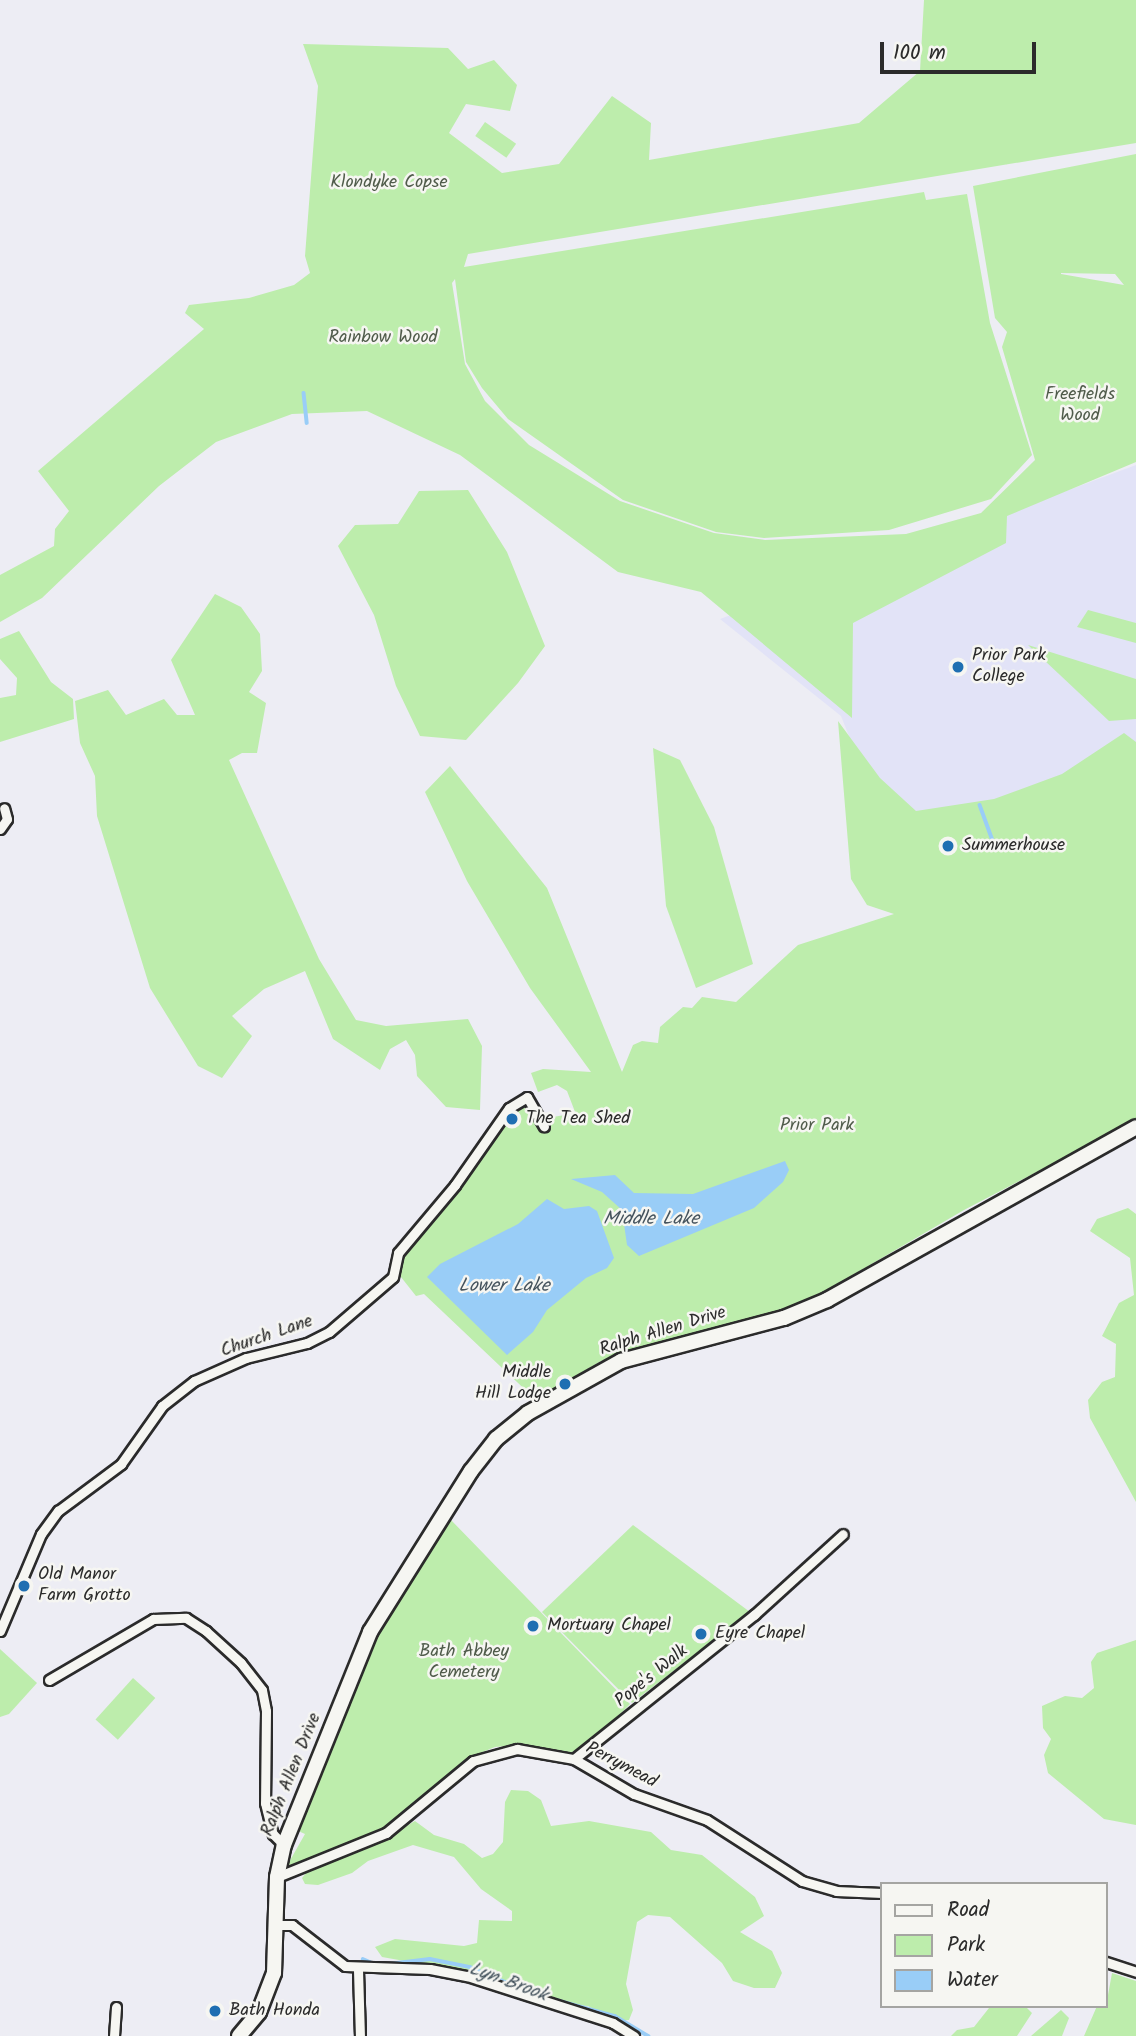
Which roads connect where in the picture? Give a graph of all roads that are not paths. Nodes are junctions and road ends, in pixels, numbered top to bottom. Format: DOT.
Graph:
graph roads {
  1 [pos="4,808"];
  2 [pos="0,829"];
  3 [pos="544,1127"];
  4 [pos="1136,1127"];
  5 [pos="843,1534"];
  6 [pos="0,1631"];
  7 [pos="49,1680"];
  8 [pos="574,1759"];
  9 [pos="284,1846"];
  10 [pos="277,1877"];
  11 [pos="880,1893"];
  12 [pos="273,1925"];
  13 [pos="1108,1963"];
  14 [pos="358,1970"];
  15 [pos="1136,1972"];
  16 [pos="117,2007"];
  17 [pos="114,2036"];
  18 [pos="239,2036"];
  19 [pos="360,2036"];
  20 [pos="634,2036"];
  1 -- 2 [label="street"];
  3 -- 6 [label="street, Church Lane"];
  4 -- 9 [label="main road, Ralph Allen Drive"];
  5 -- 8 [label="street, Pope's Walk"];
  7 -- 9 [label="street"];
  8 -- 10 [label="street, Perrymead"];
  8 -- 11 [label="street, Perrymead"];
  9 -- 10 [label="main road, Ralph Allen Drive"];
  10 -- 12 [label="main road, Ralph Allen Drive"];
  12 -- 14 [label="street"];
  12 -- 18 [label="main road, Ralph Allen Drive"];
  13 -- 15 [label="street"];
  14 -- 19 [label="street"];
  14 -- 20 [label="street"];
  16 -- 17 [label="street"];
}
